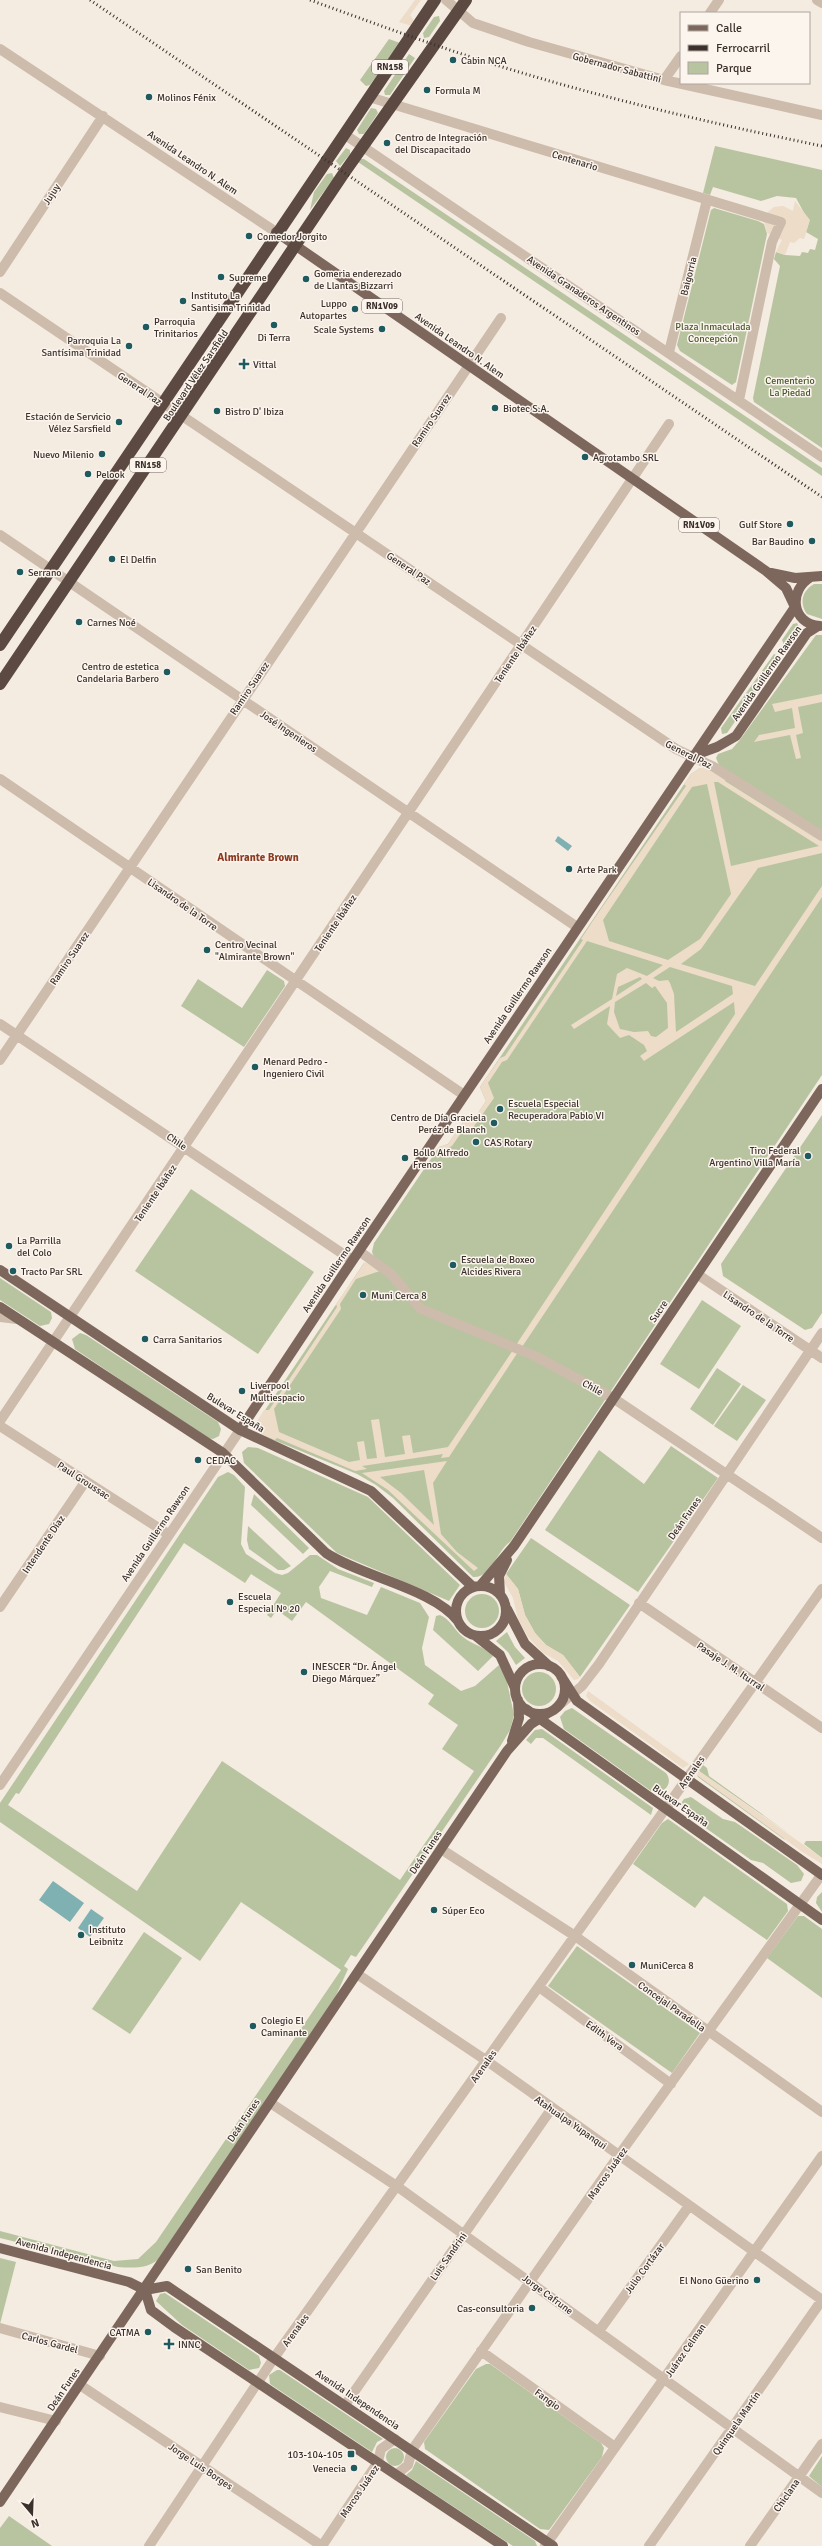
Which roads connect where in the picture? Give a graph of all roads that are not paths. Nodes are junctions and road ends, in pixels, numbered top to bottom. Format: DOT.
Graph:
graph roads {
  1 [pos="435,0"];
  2 [pos="446,0"];
  3 [pos="466,0"];
  4 [pos="720,0"];
  5 [pos="817,0"];
  6 [pos="822,3"];
  7 [pos="458,12"];
  8 [pos="711,12"];
  9 [pos="0,49"];
  10 [pos="680,57"];
  11 [pos="664,80"];
  12 [pos="680,84"];
  13 [pos="682,84"];
  14 [pos="369,97"];
  15 [pos="392,105"];
  16 [pos="822,115"];
  17 [pos="103,116"];
  18 [pos="344,134"];
  19 [pos="362,146"];
  20 [pos="708,200"];
  21 [pos="276,232"];
  22 [pos="296,246"];
  23 [pos="0,272"];
  24 [pos="0,293"];
  25 [pos="501,318"];
  26 [pos="669,352"];
  27 [pos="468,366"];
  28 [pos="739,400"];
  29 [pos="163,403"];
  30 [pos="182,416"];
  31 [pos="669,424"];
  32 [pos="822,457"];
  33 [pos="632,480"];
  34 [pos="356,532"];
  35 [pos="0,535"];
  36 [pos="51,570"];
  37 [pos="766,571"];
  38 [pos="822,576"];
  39 [pos="811,577"];
  40 [pos="69,583"];
  41 [pos="795,606"];
  42 [pos="820,626"];
  43 [pos="0,645"];
  44 [pos="522,645"];
  45 [pos="0,684"];
  46 [pos="242,699"];
  47 [pos="692,756"];
  48 [pos="0,779"];
  49 [pos="409,813"];
  50 [pos="822,836"];
  51 [pos="131,868"];
  52 [pos="578,927"];
  53 [pos="295,981"];
  54 [pos="0,1024"];
  55 [pos="16,1035"];
  56 [pos="0,1060"];
  57 [pos="822,1089"];
  58 [pos="464,1095"];
  59 [pos="186,1147"];
  60 [pos="359,1251"];
  61 [pos="352,1260"];
  62 [pos="0,1270"];
  63 [pos="697,1274"];
  64 [pos="0,1307"];
  65 [pos="0,1317"];
  66 [pos="70,1317"];
  67 [pos="17,1319"];
  68 [pos="822,1333"];
  69 [pos="53,1343"];
  70 [pos="811,1350"];
  71 [pos="822,1358"];
  72 [pos="613,1398"];
  73 [pos="0,1421"];
  74 [pos="0,1426"];
  75 [pos="240,1430"];
  76 [pos="223,1453"];
  77 [pos="728,1475"];
  78 [pos="86,1482"];
  79 [pos="168,1534"];
  80 [pos="822,1538"];
  81 [pos="514,1546"];
  82 [pos="477,1587"];
  83 [pos="822,1589"];
  84 [pos="500,1594"];
  85 [pos="639,1603"];
  86 [pos="0,1606"];
  87 [pos="507,1608"];
  88 [pos="458,1621"];
  89 [pos="476,1636"];
  90 [pos="550,1667"];
  91 [pos="561,1676"];
  92 [pos="754,1682"];
  93 [pos="515,1688"];
  94 [pos="573,1695"];
  95 [pos="518,1699"];
  96 [pos="526,1709"];
  97 [pos="552,1710"];
  98 [pos="538,1719"];
  99 [pos="822,1728"];
  100 [pos="507,1751"];
  101 [pos="4,1774"];
  102 [pos="686,1778"];
  103 [pos="0,1785"];
  104 [pos="665,1809"];
  105 [pos="441,1849"];
  106 [pos="822,1874"];
  107 [pos="800,1904"];
  108 [pos="822,1920"];
  109 [pos="575,1936"];
  110 [pos="358,1974"];
  111 [pos="539,1987"];
  112 [pos="708,2031"];
  113 [pos="487,2061"];
  114 [pos="672,2084"];
  115 [pos="269,2102"];
  116 [pos="552,2108"];
  117 [pos="822,2112"];
  118 [pos="619,2155"];
  119 [pos="822,2156"];
  120 [pos="398,2188"];
  121 [pos="689,2206"];
  122 [pos="463,2235"];
  123 [pos="0,2248"];
  124 [pos="754,2252"];
  125 [pos="531,2282"];
  126 [pos="145,2290"];
  127 [pos="822,2300"];
  128 [pos="0,2328"];
  129 [pos="598,2331"];
  130 [pos="482,2351"];
  131 [pos="100,2356"];
  132 [pos="274,2358"];
  133 [pos="664,2379"];
  134 [pos="258,2383"];
  135 [pos="80,2385"];
  136 [pos="345,2405"];
  137 [pos="0,2407"];
  138 [pos="56,2421"];
  139 [pos="733,2428"];
  140 [pos="395,2440"];
  141 [pos="822,2444"];
  142 [pos="615,2447"];
  143 [pos="412,2450"];
  144 [pos="378,2462"];
  145 [pos="202,2466"];
  146 [pos="397,2474"];
  147 [pos="799,2476"];
  148 [pos="4,2488"];
  149 [pos="822,2493"];
  150 [pos="0,2502"];
  151 [pos="549,2545"];
  152 [pos="149,2546"];
  153 [pos="322,2546"];
  154 [pos="503,2546"];
  155 [pos="650,2546"];
  156 [pos="750,2546"];
  1 -- 14 [label="highway, Boulevard Vélez Sarsfield / RN158"];
  2 -- 7 [label="street, Gobernador Sabattini"];
  3 -- 7 [label="highway, Boulevard Vélez Sarsfield / RN158"];
  4 -- 8 [label="street"];
  5 -- 6 [label="street"];
  7 -- 11 [label="street, Gobernador Sabattini"];
  7 -- 15 [label="highway, Boulevard Vélez Sarsfield / RN158"];
  9 -- 17 [label="street, Avenida Leandro N. Alem"];
  10 -- 11 [label="street"];
  11 -- 12 [label="street, Gobernador Sabattini"];
  13 -- 16 [label="street, Gobernador Sabattini"];
  14 -- 15 [label="street, Centenario"];
  14 -- 18 [label="highway, Boulevard Vélez Sarsfield / RN158"];
  15 -- 19 [label="highway, Boulevard Vélez Sarsfield / RN158"];
  15 -- 20 [label="street, Centenario"];
  17 -- 21 [label="street, Avenida Leandro N. Alem"];
  17 -- 23 [label="street, Jujuy"];
  18 -- 19 [label="street, Avenida Granaderos Argentinos"];
  18 -- 21 [label="highway, Boulevard Vélez Sarsfield / RN158"];
  19 -- 22 [label="highway, Boulevard Vélez Sarsfield / RN158"];
  19 -- 26 [label="street, Avenida Granaderos Argentinos"];
  20 -- 26 [label="street, Baigorria"];
  20 -- 28 [label="street, Centenario"];
  21 -- 22 [label="main road, Avenida Leandro N. Alem / RN1V09"];
  21 -- 29 [label="highway, Boulevard Vélez Sarsfield / RN158"];
  22 -- 27 [label="main road, Avenida Leandro N. Alem / RN1V09"];
  22 -- 30 [label="highway, Boulevard Vélez Sarsfield / RN158"];
  24 -- 29 [label="street, General Paz"];
  25 -- 27 [label="street, Ramiro Suarez"];
  26 -- 28 [label="street, Avenida Granaderos Argentinos"];
  27 -- 33 [label="main road, Avenida Leandro N. Alem / RN1V09"];
  27 -- 34 [label="street, Ramiro Suarez"];
  28 -- 32 [label="street, Avenida Granaderos Argentinos"];
  29 -- 30 [label="street, General Paz"];
  29 -- 36 [label="highway, Boulevard Vélez Sarsfield / RN158"];
  30 -- 34 [label="street, General Paz"];
  30 -- 40 [label="highway, Boulevard Vélez Sarsfield / RN158"];
  31 -- 33 [label="street, Teniente Ibáñez"];
  33 -- 37 [label="main road, Avenida Leandro N. Alem / RN1V09"];
  33 -- 44 [label="street, Teniente Ibáñez"];
  34 -- 44 [label="street, General Paz"];
  34 -- 46 [label="street, Ramiro Suarez"];
  35 -- 36 [label="street, José Ingenieros"];
  36 -- 40 [label="street, José Ingenieros"];
  36 -- 43 [label="highway, Boulevard Vélez Sarsfield / RN158"];
  37 -- 39 [label="main road, RN1V09"];
  37 -- 41 [label="main road, Avenida Leandro N. Alem / RN1V09"];
  38 -- 39 [label="main road, RN1V09"];
  39 -- 41 [label="main road"];
  40 -- 45 [label="highway, Boulevard Vélez Sarsfield / RN158"];
  40 -- 46 [label="street, José Ingenieros"];
  41 -- 42 [label="main road, RN1V09"];
  41 -- 47 [label="main road, Avenida Guillermo Rawson"];
  42 -- 47 [label="main road, Avenida Guillermo Rawson"];
  44 -- 47 [label="street, General Paz"];
  44 -- 49 [label="street, Teniente Ibáñez"];
  46 -- 49 [label="street, José Ingenieros"];
  46 -- 51 [label="street, Ramiro Suarez"];
  47 -- 50 [label="street, General Paz"];
  47 -- 52 [label="main road, Avenida Guillermo Rawson"];
  48 -- 51 [label="street, Lisandro de la Torre"];
  49 -- 52 [label="street, José Ingenieros"];
  49 -- 53 [label="street, Teniente Ibáñez"];
  51 -- 53 [label="street, Lisandro de la Torre"];
  51 -- 55 [label="street, Ramiro Suarez"];
  52 -- 58 [label="main road, Avenida Guillermo Rawson"];
  53 -- 58 [label="street, Lisandro de la Torre"];
  53 -- 59 [label="street, Teniente Ibáñez"];
  54 -- 55 [label="street, Chile"];
  55 -- 56 [label="street, Ramiro Suarez"];
  55 -- 59 [label="street, Chile"];
  57 -- 63 [label="main road, Sucre"];
  58 -- 60 [label="main road, Avenida Guillermo Rawson"];
  59 -- 61 [label="street, Chile"];
  59 -- 66 [label="street, Teniente Ibáñez"];
  60 -- 61 [label="main road, Avenida Guillermo Rawson"];
  60 -- 72 [label="street, Chile"];
  61 -- 75 [label="main road, Avenida Guillermo Rawson"];
  62 -- 66 [label="main road, Bulevar España"];
  63 -- 70 [label="street, Lisandro de la Torre"];
  63 -- 72 [label="main road, Sucre"];
  64 -- 67 [label="main road"];
  65 -- 67 [label="street"];
  66 -- 69 [label="street, Teniente Ibáñez"];
  66 -- 75 [label="main road, Bulevar España"];
  67 -- 69 [label="main road"];
  68 -- 70 [label="street, Deán Funes"];
  69 -- 73 [label="street, Teniente Ibáñez"];
  69 -- 76 [label="main road"];
  70 -- 71 [label="street, Lisandro de la Torre"];
  70 -- 77 [label="street, Deán Funes"];
  72 -- 77 [label="street, Chile"];
  72 -- 81 [label="main road, Sucre"];
  74 -- 78 [label="street, Paul Groussac"];
  75 -- 76 [label="street, Avenida Guillermo Rawson"];
  75 -- 82 [label="main road, Bulevar España"];
  76 -- 79 [label="street, Avenida Guillermo Rawson"];
  76 -- 88 [label="main road"];
  77 -- 80 [label="street, Chile"];
  77 -- 85 [label="street, Deán Funes"];
  78 -- 79 [label="street, Paul Groussac"];
  78 -- 86 [label="street, Intendente Díaz"];
  79 -- 101 [label="street, Avenida Guillermo Rawson"];
  81 -- 82 [label="main road, Sucre"];
  81 -- 84 [label="main road, Sucre"];
  82 -- 84 [label="main road"];
  82 -- 88 [label="main road"];
  83 -- 92 [label="street, Arenales"];
  84 -- 87 [label="main road"];
  85 -- 92 [label="street, Pasaje J. M. Iturral"];
  85 -- 94 [label="street, Deán Funes"];
  87 -- 89 [label="main road"];
  87 -- 90 [label="main road"];
  88 -- 89 [label="main road"];
  89 -- 93 [label="main road"];
  90 -- 91 [label="main road"];
  90 -- 93 [label="main road"];
  91 -- 94 [label="main road"];
  91 -- 97 [label="main road"];
  92 -- 99 [label="street, Pasaje J. M. Iturral"];
  92 -- 102 [label="street, Arenales"];
  93 -- 95 [label="main road"];
  94 -- 97 [label="street, Deán Funes"];
  94 -- 102 [label="main road"];
  95 -- 96 [label="main road"];
  95 -- 100 [label="main road, Deán Funes"];
  96 -- 97 [label="main road"];
  96 -- 98 [label="main road, Bulevar España"];
  97 -- 98 [label="main road, Deán Funes"];
  98 -- 100 [label="main road, Deán Funes"];
  98 -- 104 [label="main road, Bulevar España"];
  100 -- 105 [label="main road, Deán Funes"];
  101 -- 103 [label="street, Avenida Guillermo Rawson"];
  102 -- 104 [label="street, Arenales"];
  102 -- 106 [label="main road"];
  104 -- 107 [label="main road, Bulevar España"];
  104 -- 109 [label="street, Arenales"];
  105 -- 109 [label="street, Concejal Paradella"];
  105 -- 110 [label="main road, Deán Funes"];
  106 -- 107 [label="street, Marcos Juárez"];
  107 -- 108 [label="main road, Bulevar España"];
  107 -- 112 [label="street, Marcos Juárez"];
  109 -- 111 [label="street, Arenales"];
  109 -- 112 [label="street, Concejal Paradella"];
  110 -- 113 [label="street, Atahualpa Yupanqui"];
  110 -- 115 [label="main road, Deán Funes"];
  111 -- 113 [label="street, Arenales"];
  111 -- 114 [label="street, Edith Vera"];
  112 -- 114 [label="street, Marcos Juárez"];
  112 -- 117 [label="street, Concejal Paradella"];
  113 -- 116 [label="street, Atahualpa Yupanqui"];
  113 -- 120 [label="street, Arenales"];
  114 -- 118 [label="street, Marcos Juárez"];
  115 -- 120 [label="street, Jorge Cafrune"];
  115 -- 126 [label="main road, Deán Funes"];
  116 -- 118 [label="street, Atahualpa Yupanqui"];
  116 -- 122 [label="street, Luis Sandrini"];
  118 -- 121 [label="street, Atahualpa Yupanqui"];
  118 -- 125 [label="street, Marcos Juárez"];
  119 -- 124 [label="street, Juárez Celman"];
  120 -- 122 [label="street, Jorge Cafrune"];
  120 -- 132 [label="street, Arenales"];
  121 -- 124 [label="street, Atahualpa Yupanqui"];
  121 -- 129 [label="street, Julio Cortázar"];
  122 -- 125 [label="street, Jorge Cafrune"];
  122 -- 136 [label="street, Luis Sandrini"];
  123 -- 126 [label="main road, Avenida Independencia"];
  124 -- 127 [label="street, Atahualpa Yupanqui"];
  124 -- 133 [label="street, Juárez Celman"];
  125 -- 129 [label="street, Jorge Cafrune"];
  125 -- 130 [label="street, Marcos Juárez"];
  126 -- 131 [label="main road, Deán Funes"];
  126 -- 132 [label="main road, Avenida Independencia"];
  126 -- 134 [label="main road"];
  127 -- 139 [label="street, Quinquela Martín"];
  128 -- 131 [label="street, Carlos Gardel"];
  129 -- 133 [label="street, Jorge Cafrune"];
  130 -- 142 [label="street, Fangio"];
  130 -- 143 [label="street, Marcos Juárez"];
  131 -- 135 [label="main road, Deán Funes"];
  132 -- 134 [label="street, Arenales"];
  132 -- 136 [label="main road, Avenida Independencia"];
  133 -- 139 [label="street, Jorge Cafrune"];
  133 -- 142 [label="street, Juárez Celman"];
  134 -- 144 [label="main road"];
  134 -- 145 [label="street, Arenales"];
  135 -- 138 [label="main road, Deán Funes"];
  135 -- 145 [label="street, Jorge Luis Borges"];
  136 -- 140 [label="main road, Avenida Independencia"];
  137 -- 138 [label="street"];
  138 -- 148 [label="main road, Deán Funes"];
  139 -- 147 [label="street, Jorge Cafrune"];
  139 -- 155 [label="street, Quinquela Martín"];
  140 -- 143 [label="main road, Avenida Independencia"];
  140 -- 144 [label="street, Marcos Juárez"];
  141 -- 147 [label="street, Chiclana"];
  142 -- 151 [label="street, Juárez Celman"];
  143 -- 146 [label="street, Marcos Juárez"];
  143 -- 151 [label="main road, Avenida Independencia"];
  144 -- 146 [label="main road"];
  144 -- 153 [label="street, Marcos Juárez"];
  145 -- 152 [label="street, Arenales"];
  145 -- 153 [label="street, Jorge Luis Borges"];
  146 -- 154 [label="main road"];
  147 -- 149 [label="street, Jorge Cafrune"];
  147 -- 156 [label="street, Chiclana"];
  148 -- 150 [label="main road, Deán Funes"];
}
